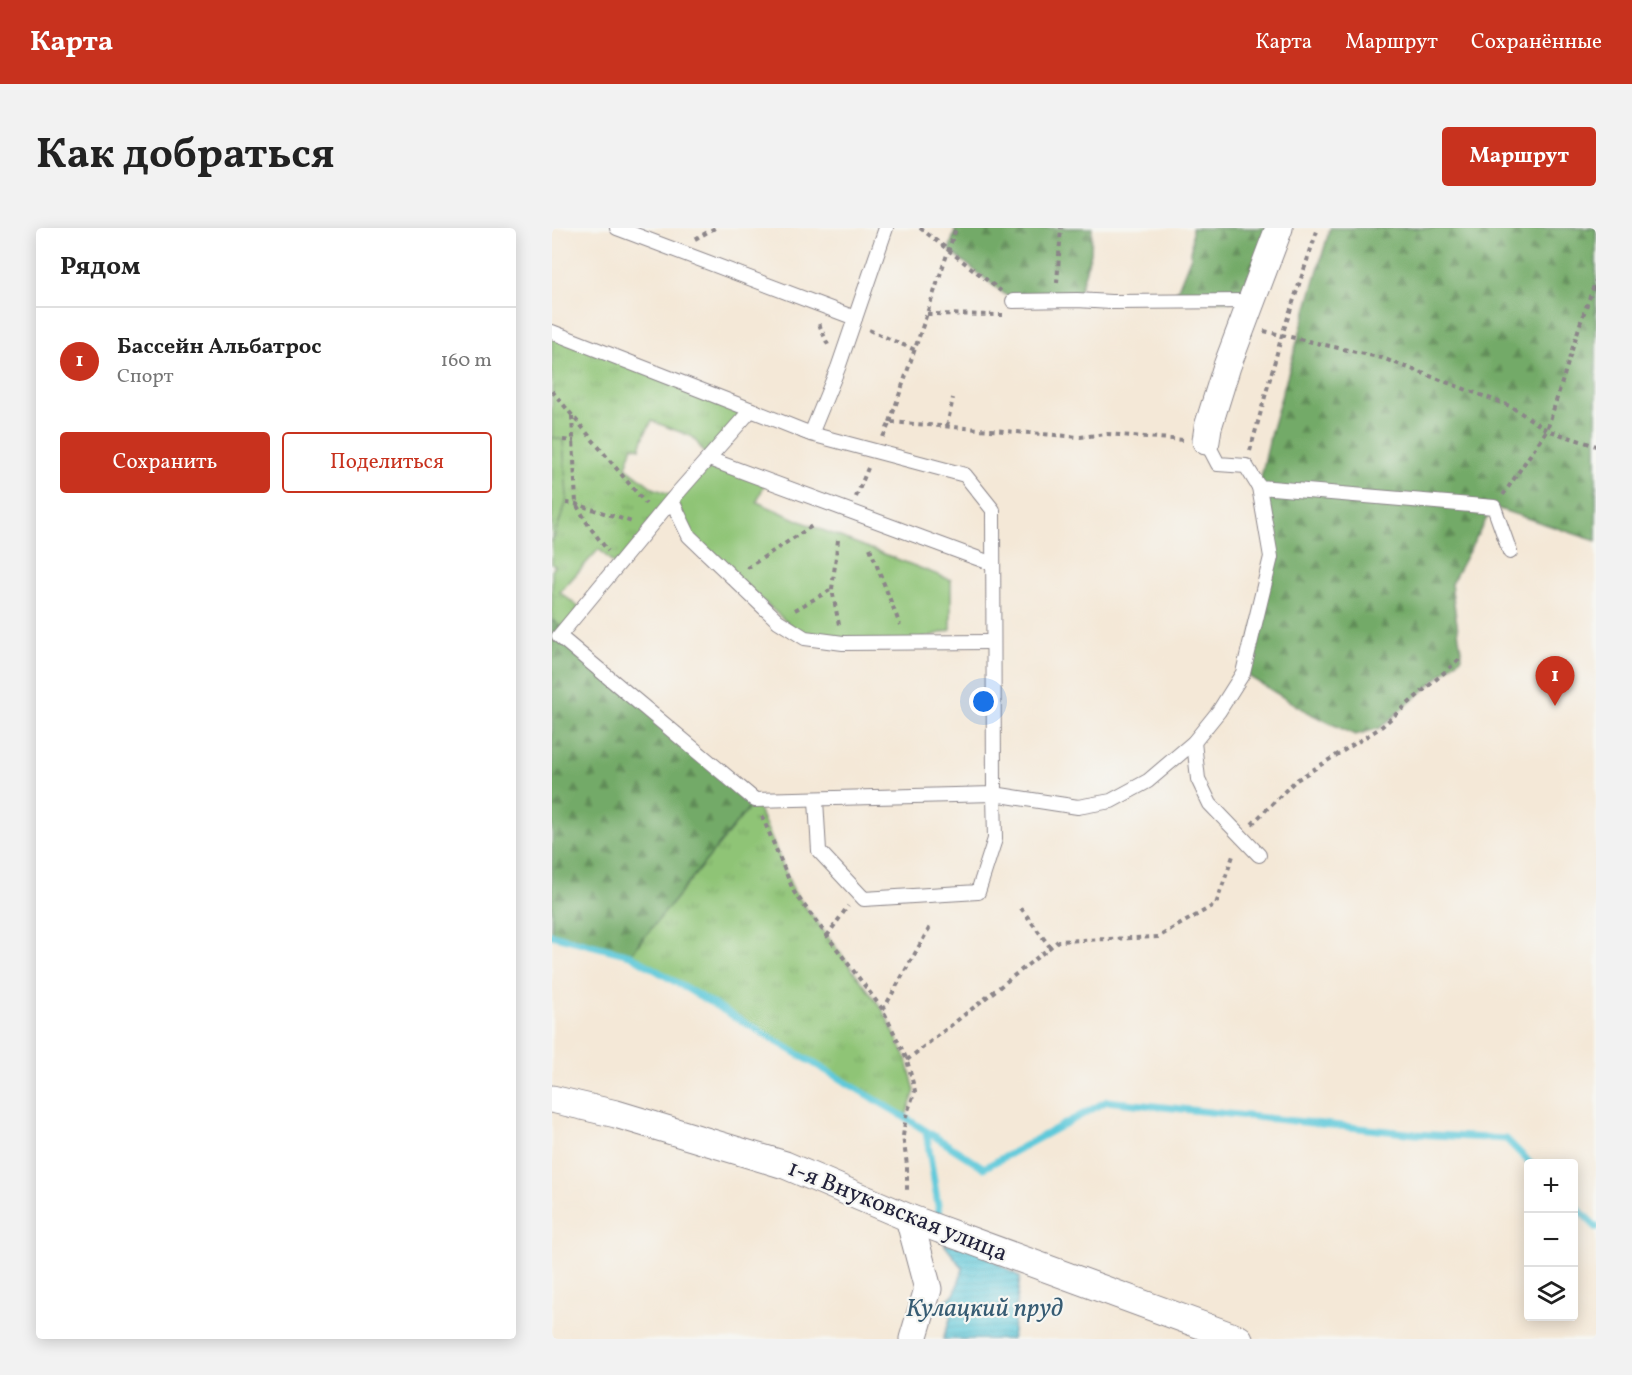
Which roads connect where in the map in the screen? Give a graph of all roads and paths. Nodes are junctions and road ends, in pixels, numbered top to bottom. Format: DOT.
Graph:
graph roads {
  1 [pos="617,228"];
  2 [pos="886,228"];
  3 [pos="920,228"];
  4 [pos="956,228"];
  5 [pos="1061,228"];
  6 [pos="1279,228"];
  7 [pos="1318,228"];
  8 [pos="949,250"];
  9 [pos="1596,280"];
  10 [pos="1057,283"];
  11 [pos="1013,301"];
  12 [pos="1252,301"];
  13 [pos="815,317"];
  14 [pos="854,320"];
  15 [pos="1242,327"];
  16 [pos="552,332"];
  17 [pos="1282,335"];
  18 [pos="915,350"];
  19 [pos="837,368"];
  20 [pos="552,391"];
  21 [pos="952,398"];
  22 [pos="572,415"];
  23 [pos="890,422"];
  24 [pos="947,426"];
  25 [pos="1547,430"];
  26 [pos="811,434"];
  27 [pos="562,441"];
  28 [pos="574,441"];
  29 [pos="1199,441"];
  30 [pos="1596,446"];
  31 [pos="876,451"];
  32 [pos="709,459"];
  33 [pos="1246,466"];
  34 [pos="1259,487"];
  35 [pos="672,501"];
  36 [pos="566,503"];
  37 [pos="576,504"];
  38 [pos="1494,507"];
  39 [pos="850,511"];
  40 [pos="654,523"];
  41 [pos="812,526"];
  42 [pos="838,540"];
  43 [pos="870,548"];
  44 [pos="1510,552"];
  45 [pos="621,563"];
  46 [pos="993,564"];
  47 [pos="732,578"];
  48 [pos="832,589"];
  49 [pos="778,621"];
  50 [pos="992,642"];
  51 [pos="843,643"];
  52 [pos="907,643"];
  53 [pos="1462,657"];
  54 [pos="1194,741"];
  55 [pos="994,794"];
  56 [pos="755,800"];
  57 [pos="816,800"];
  58 [pos="1240,836"];
  59 [pos="1259,855"];
  60 [pos="848,906"];
  61 [pos="1021,908"];
  62 [pos="931,925"];
  63 [pos="827,936"];
  64 [pos="1050,948"];
  65 [pos="883,1010"];
  66 [pos="907,1060"];
  67 [pos="552,1099"];
  68 [pos="909,1218"];
  69 [pos="913,1339"];
  70 [pos="1239,1339"];
  1 -- 14 [label="lane"];
  2 -- 14 [label="lane"];
  3 -- 8 [label="path"];
  4 -- 8 [label="path"];
  5 -- 10 [label="path"];
  6 -- 12 [label="street"];
  7 -- 17 [label="path"];
  8 -- 11 [label="path"];
  8 -- 18 [label="path"];
  9 -- 25 [label="path"];
  11 -- 12 [label="lane"];
  12 -- 15 [label="street"];
  13 -- 19 [label="path"];
  14 -- 18 [label="path"];
  14 -- 19 [label="lane"];
  15 -- 17 [label="path"];
  15 -- 29 [label="street"];
  16 -- 26 [label="lane"];
  17 -- 25 [label="path"];
  17 -- 33 [label="path"];
  18 -- 23 [label="path"];
  19 -- 26 [label="lane"];
  20 -- 22 [label="path"];
  21 -- 24 [label="path"];
  22 -- 28 [label="path"];
  22 -- 40 [label="path"];
  23 -- 24 [label="path"];
  23 -- 31 [label="path"];
  24 -- 29 [label="path"];
  25 -- 30 [label="path"];
  25 -- 38 [label="path"];
  26 -- 31 [label="lane"];
  26 -- 32 [label="lane"];
  27 -- 28 [label="path"];
  28 -- 37 [label="path"];
  29 -- 33 [label="lane"];
  31 -- 39 [label="path"];
  31 -- 46 [label="lane"];
  32 -- 35 [label="lane"];
  32 -- 39 [label="lane"];
  33 -- 34 [label="lane"];
  34 -- 38 [label="lane"];
  34 -- 54 [label="lane"];
  35 -- 40 [label="lane"];
  35 -- 47 [label="lane"];
  36 -- 37 [label="path"];
  37 -- 40 [label="path"];
  37 -- 45 [label="path"];
  38 -- 44 [label="lane"];
  39 -- 46 [label="lane"];
  40 -- 45 [label="lane"];
  41 -- 47 [label="path"];
  42 -- 48 [label="path"];
  43 -- 52 [label="path"];
  45 -- 56 [label="lane"];
  46 -- 50 [label="lane"];
  47 -- 49 [label="lane"];
  48 -- 49 [label="path"];
  48 -- 51 [label="path"];
  49 -- 51 [label="lane"];
  50 -- 52 [label="lane"];
  50 -- 55 [label="lane"];
  51 -- 52 [label="lane"];
  53 -- 58 [label="path"];
  54 -- 55 [label="lane"];
  54 -- 58 [label="lane"];
  55 -- 57 [label="lane"];
  55 -- 57 [label="lane"];
  56 -- 57 [label="lane"];
  56 -- 63 [label="path"];
  58 -- 59 [label="lane"];
  58 -- 64 [label="path"];
  60 -- 63 [label="path"];
  61 -- 64 [label="path"];
  62 -- 65 [label="path"];
  63 -- 65 [label="path"];
  64 -- 66 [label="path"];
  65 -- 66 [label="path"];
  66 -- 68 [label="path"];
  67 -- 68 [label="street, 1-я Внуковская улица"];
  68 -- 69 [label="street"];
  68 -- 70 [label="street, 1-я Внуковская улица"];
}
